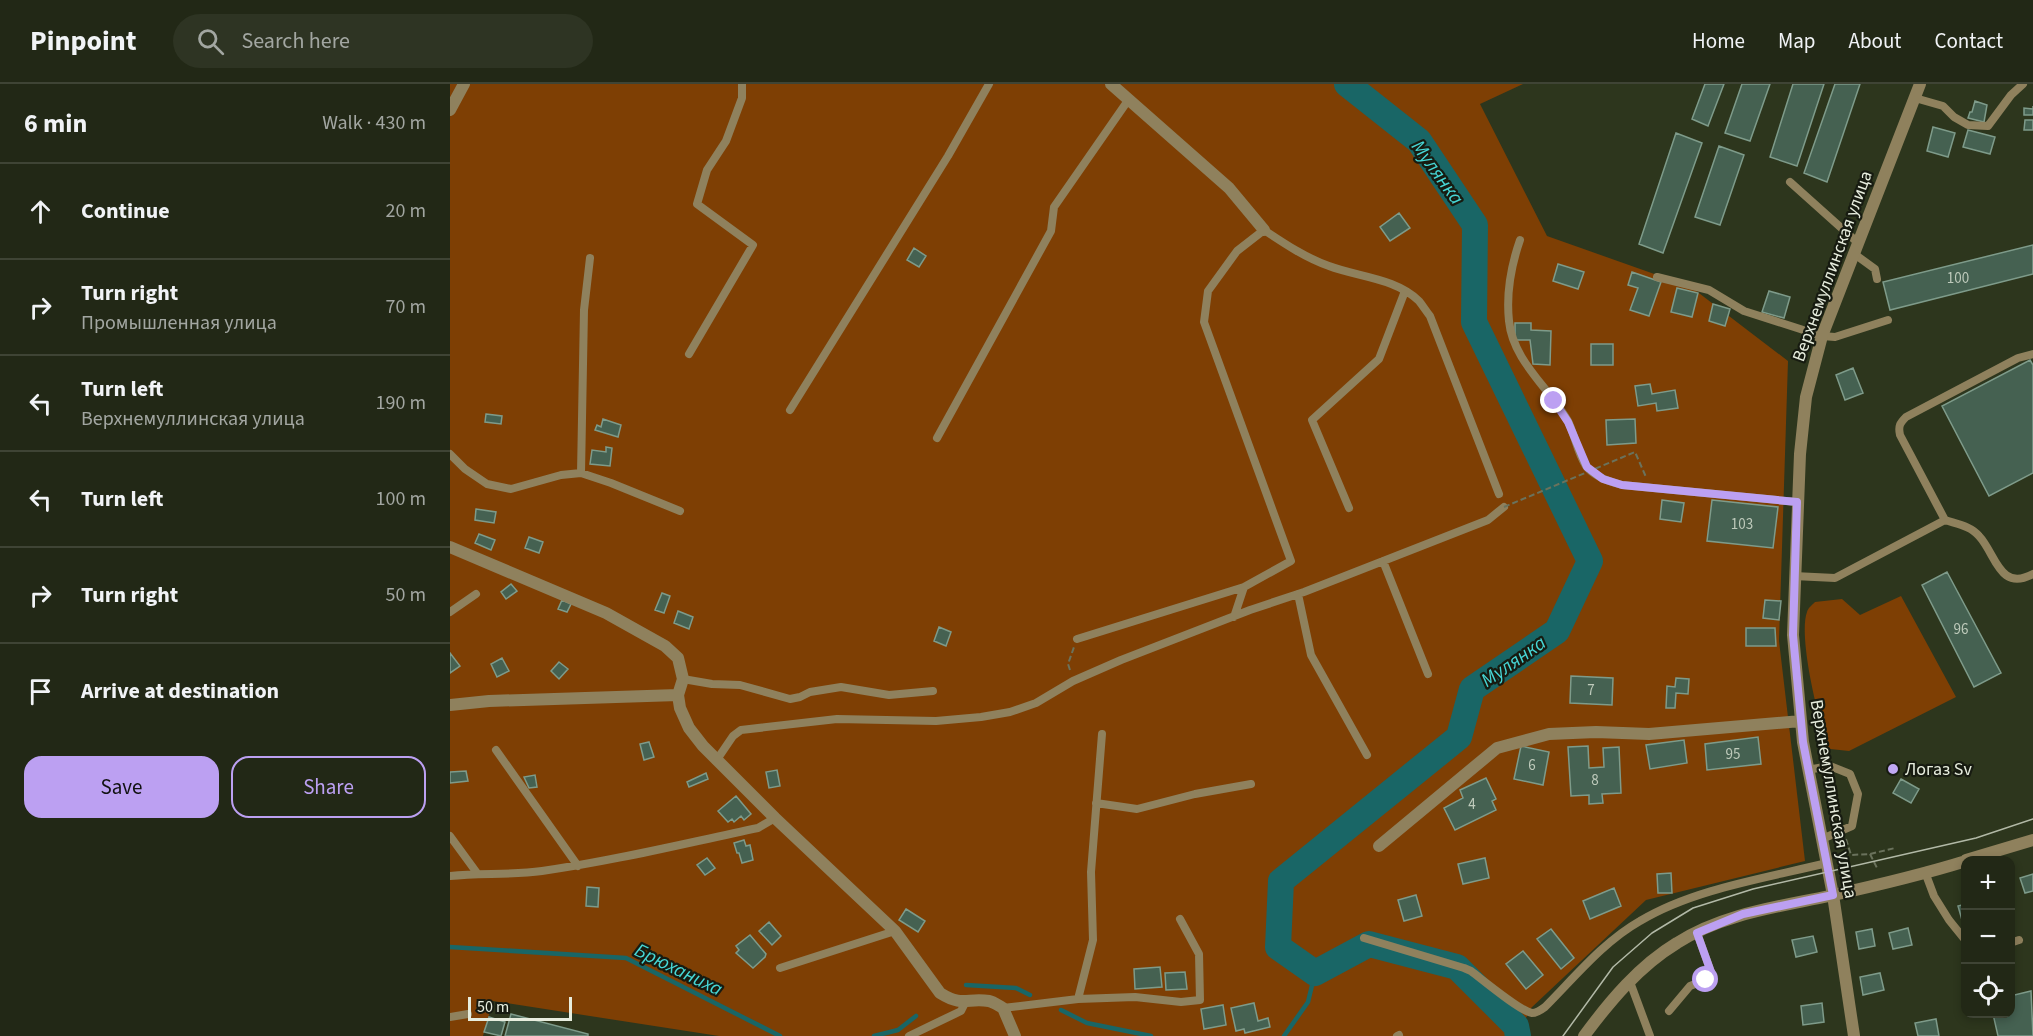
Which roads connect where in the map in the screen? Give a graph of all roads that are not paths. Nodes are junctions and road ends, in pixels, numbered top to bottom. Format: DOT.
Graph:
graph roads {
  1 [pos="464,84"];
  2 [pos="742,84"];
  3 [pos="989,84"];
  4 [pos="1111,84"];
  5 [pos="1920,84"];
  6 [pos="2023,84"];
  7 [pos="1915,98"];
  8 [pos="1129,99"];
  9 [pos="450,110"];
  10 [pos="1790,182"];
  11 [pos="1264,230"];
  12 [pos="1520,240"];
  13 [pos="1855,247"];
  14 [pos="590,258"];
  15 [pos="1657,277"];
  16 [pos="1877,279"];
  17 [pos="1405,291"];
  18 [pos="1888,320"];
  19 [pos="1822,336"];
  20 [pos="689,354"];
  21 [pos="2033,354"];
  22 [pos="790,410"];
  23 [pos="937,438"];
  24 [pos="450,454"];
  25 [pos="581,473"];
  26 [pos="1499,494"];
  27 [pos="1797,502"];
  28 [pos="1504,507"];
  29 [pos="1349,508"];
  30 [pos="680,511"];
  31 [pos="1945,520"];
  32 [pos="450,547"];
  33 [pos="1383,561"];
  34 [pos="2033,574"];
  35 [pos="1794,576"];
  36 [pos="1244,587"];
  37 [pos="477,594"];
  38 [pos="1298,594"];
  39 [pos="450,612"];
  40 [pos="1234,617"];
  41 [pos="1077,639"];
  42 [pos="1428,675"];
  43 [pos="683,679"];
  44 [pos="933,692"];
  45 [pos="678,695"];
  46 [pos="450,705"];
  47 [pos="1801,721"];
  48 [pos="1102,734"];
  49 [pos="496,750"];
  50 [pos="1367,755"];
  51 [pos="716,761"];
  52 [pos="1807,770"];
  53 [pos="1251,784"];
  54 [pos="1096,803"];
  55 [pos="775,818"];
  56 [pos="450,836"];
  57 [pos="1822,839"];
  58 [pos="2033,840"];
  59 [pos="1379,846"];
  60 [pos="1982,856"];
  61 [pos="1961,862"];
  62 [pos="1827,863"];
  63 [pos="578,866"];
  64 [pos="1925,872"];
  65 [pos="477,873"];
  66 [pos="450,876"];
  67 [pos="1833,895"];
  68 [pos="1180,919"];
  69 [pos="895,931"];
  70 [pos="1697,933"];
  71 [pos="1961,935"];
  72 [pos="1364,938"];
  73 [pos="780,968"];
  74 [pos="1630,982"];
  75 [pos="1078,999"];
  76 [pos="965,1003"];
  77 [pos="1003,1008"];
  78 [pos="1669,1011"];
  79 [pos="468,1014"];
  80 [pos="450,1017"];
  81 [pos="1587,1033"];
  82 [pos="909,1036"];
  83 [pos="1015,1036"];
  84 [pos="1650,1036"];
  85 [pos="1854,1036"];
  1 -- 9 [label="street"];
  2 -- 20 [label="lane"];
  3 -- 22 [label="lane"];
  4 -- 8 [label="street"];
  5 -- 7 [label="street, Верхнемуллинская улица"];
  6 -- 7 [label="lane"];
  7 -- 13 [label="street, Верхнемуллинская улица"];
  8 -- 11 [label="street"];
  8 -- 23 [label="lane"];
  10 -- 13 [label="lane"];
  11 -- 17 [label="lane"];
  11 -- 36 [label="lane"];
  12 -- 27 [label="lane"];
  13 -- 16 [label="lane"];
  13 -- 19 [label="street, Верхнемуллинская улица"];
  14 -- 25 [label="lane"];
  15 -- 19 [label="lane"];
  17 -- 26 [label="lane"];
  17 -- 29 [label="lane"];
  18 -- 19 [label="lane"];
  19 -- 27 [label="street, Верхнемуллинская улица"];
  21 -- 31 [label="lane"];
  24 -- 25 [label="lane"];
  25 -- 30 [label="lane"];
  27 -- 35 [label="street, Верхнемуллинская улица"];
  28 -- 33 [label="lane"];
  31 -- 34 [label="lane"];
  31 -- 35 [label="lane"];
  32 -- 43 [label="street"];
  33 -- 38 [label="lane"];
  33 -- 42 [label="lane"];
  35 -- 47 [label="street, Верхнемуллинская улица"];
  36 -- 40 [label="lane"];
  36 -- 41 [label="lane"];
  37 -- 39 [label="lane"];
  38 -- 40 [label="lane"];
  38 -- 50 [label="lane"];
  40 -- 51 [label="lane"];
  43 -- 44 [label="lane"];
  43 -- 45 [label="street"];
  45 -- 46 [label="street"];
  45 -- 51 [label="street"];
  47 -- 52 [label="street, Верхнемуллинская улица"];
  47 -- 59 [label="street"];
  48 -- 54 [label="lane"];
  49 -- 63 [label="lane"];
  51 -- 55 [label="street"];
  52 -- 57 [label="street, Верхнемуллинская улица"];
  52 -- 57 [label="lane"];
  53 -- 54 [label="lane"];
  54 -- 75 [label="lane"];
  55 -- 63 [label="lane"];
  55 -- 69 [label="street"];
  56 -- 65 [label="lane"];
  57 -- 62 [label="street, Верхнемуллинская улица"];
  58 -- 60 [label="street"];
  61 -- 64 [label="street"];
  62 -- 67 [label="street, Верхнемуллинская улица"];
  62 -- 72 [label="lane"];
  63 -- 65 [label="lane"];
  64 -- 67 [label="street"];
  64 -- 71 [label="lane"];
  65 -- 66 [label="lane"];
  67 -- 70 [label="street"];
  67 -- 85 [label="street, Верхнемуллинская улица"];
  68 -- 75 [label="lane"];
  69 -- 73 [label="lane"];
  69 -- 76 [label="street"];
  70 -- 74 [label="street"];
  70 -- 78 [label="lane"];
  74 -- 81 [label="street"];
  74 -- 84 [label="lane"];
  75 -- 77 [label="lane"];
  76 -- 77 [label="street"];
  76 -- 82 [label="lane"];
  77 -- 83 [label="street"];
  79 -- 80 [label="lane"];
}
